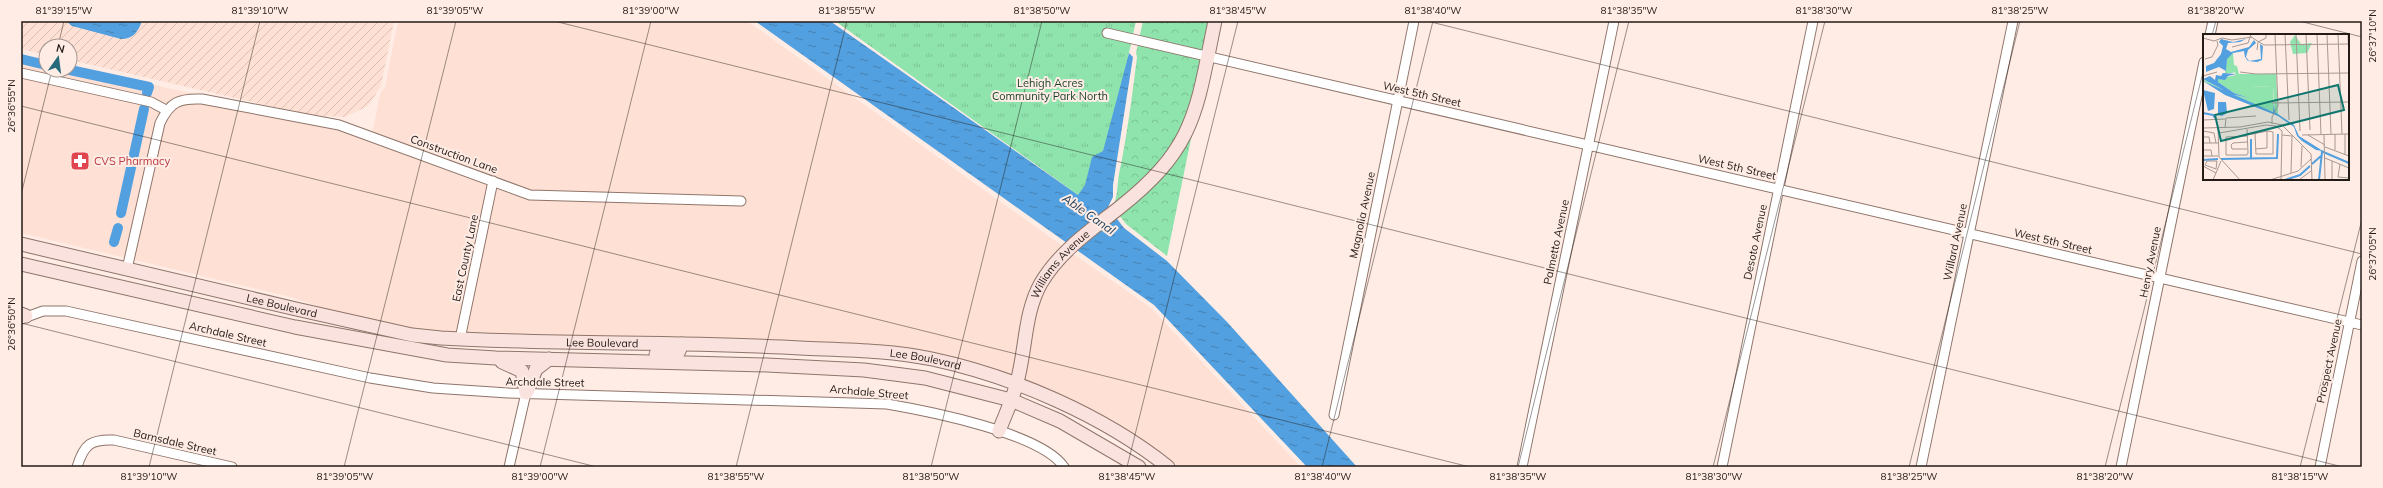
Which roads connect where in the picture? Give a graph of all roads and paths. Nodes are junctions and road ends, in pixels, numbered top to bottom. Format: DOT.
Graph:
graph roads {
  1 [pos="1215,21"];
  2 [pos="1414,21"];
  3 [pos="1614,21"];
  4 [pos="1814,21"];
  5 [pos="2013,21"];
  6 [pos="2213,21"];
  7 [pos="1107,33"];
  8 [pos="2210,34"];
  9 [pos="1208,57"];
  10 [pos="2203,67"];
  11 [pos="21,73"];
  12 [pos="1398,101"];
  13 [pos="166,110"];
  14 [pos="1588,145"];
  15 [pos="493,181"];
  16 [pos="1778,189"];
  17 [pos="742,200"];
  18 [pos="1969,233"];
  19 [pos="21,244"];
  20 [pos="2362,261"];
  21 [pos="21,264"];
  22 [pos="127,269"];
  23 [pos="2159,278"];
  24 [pos="284,307"];
  25 [pos="215,308"];
  26 [pos="23,316"];
  27 [pos="2350,322"];
  28 [pos="2362,325"];
  29 [pos="460,340"];
  30 [pos="682,344"];
  31 [pos="458,356"];
  32 [pos="491,358"];
  33 [pos="549,360"];
  34 [pos="592,361"];
  35 [pos="1017,382"];
  36 [pos="526,393"];
  37 [pos="1011,400"];
  38 [pos="1334,415"];
  39 [pos="999,431"];
  40 [pos="77,467"];
  41 [pos="232,467"];
  42 [pos="508,467"];
  43 [pos="1064,467"];
  44 [pos="1139,467"];
  45 [pos="1168,467"];
  46 [pos="1522,467"];
  47 [pos="1722,467"];
  48 [pos="1921,467"];
  49 [pos="2121,467"];
  50 [pos="2320,467"];
  1 -- 9 [label="main road, Williams Avenue"];
  2 -- 12 [label="street, Magnolia Avenue"];
  3 -- 14 [label="street, Palmetto Avenue"];
  4 -- 16 [label="street, Desoto Avenue"];
  5 -- 18 [label="street, Willard Avenue"];
  6 -- 8 [label="street"];
  7 -- 9 [label="street, West 5th Street"];
  9 -- 12 [label="street, West 5th Street"];
  9 -- 35 [label="main road, Williams Avenue"];
  10 -- 23 [label="street, Henry Avenue"];
  11 -- 13 [label="street"];
  12 -- 14 [label="street, West 5th Street"];
  12 -- 38 [label="street, Magnolia Avenue"];
  13 -- 15 [label="street, Construction Lane"];
  13 -- 22 [label="street"];
  14 -- 16 [label="street, West 5th Street"];
  14 -- 46 [label="street, Palmetto Avenue"];
  15 -- 17 [label="street, Construction Lane"];
  15 -- 29 [label="street, East County Lane"];
  16 -- 18 [label="street, West 5th Street"];
  16 -- 47 [label="street, Desoto Avenue"];
  18 -- 23 [label="street, West 5th Street"];
  18 -- 48 [label="street, Willard Avenue"];
  19 -- 22 [label="main road, Lee Boulevard"];
  20 -- 27 [label="street, Prospect Avenue"];
  21 -- 25 [label="main road, Lee Boulevard"];
  22 -- 24 [label="main road, Lee Boulevard"];
  23 -- 27 [label="street, West 5th Street"];
  23 -- 49 [label="street, Henry Avenue"];
  24 -- 25 [label="main road"];
  24 -- 29 [label="main road, Lee Boulevard"];
  25 -- 31 [label="main road, Lee Boulevard"];
  26 -- 36 [label="street, Archdale Street"];
  27 -- 28 [label="street, West 5th Street"];
  27 -- 50 [label="street, Prospect Avenue"];
  29 -- 30 [label="main road, Lee Boulevard"];
  29 -- 31 [label="main road"];
  30 -- 34 [label="main road"];
  30 -- 35 [label="main road, Lee Boulevard"];
  31 -- 32 [label="main road, Lee Boulevard"];
  32 -- 33 [label="main road, Lee Boulevard"];
  32 -- 36 [label="main road"];
  33 -- 34 [label="main road, Lee Boulevard"];
  33 -- 36 [label="main road"];
  34 -- 37 [label="main road, Lee Boulevard"];
  35 -- 37 [label="main road, Williams Avenue"];
  35 -- 45 [label="main road, Lee Boulevard"];
  36 -- 39 [label="street, Archdale Street"];
  36 -- 42 [label="street"];
  37 -- 39 [label="main road, Williams Avenue"];
  37 -- 44 [label="main road, Lee Boulevard"];
  39 -- 43 [label="street, Archdale Street"];
  40 -- 41 [label="street, Barnsdale Street"];
}
